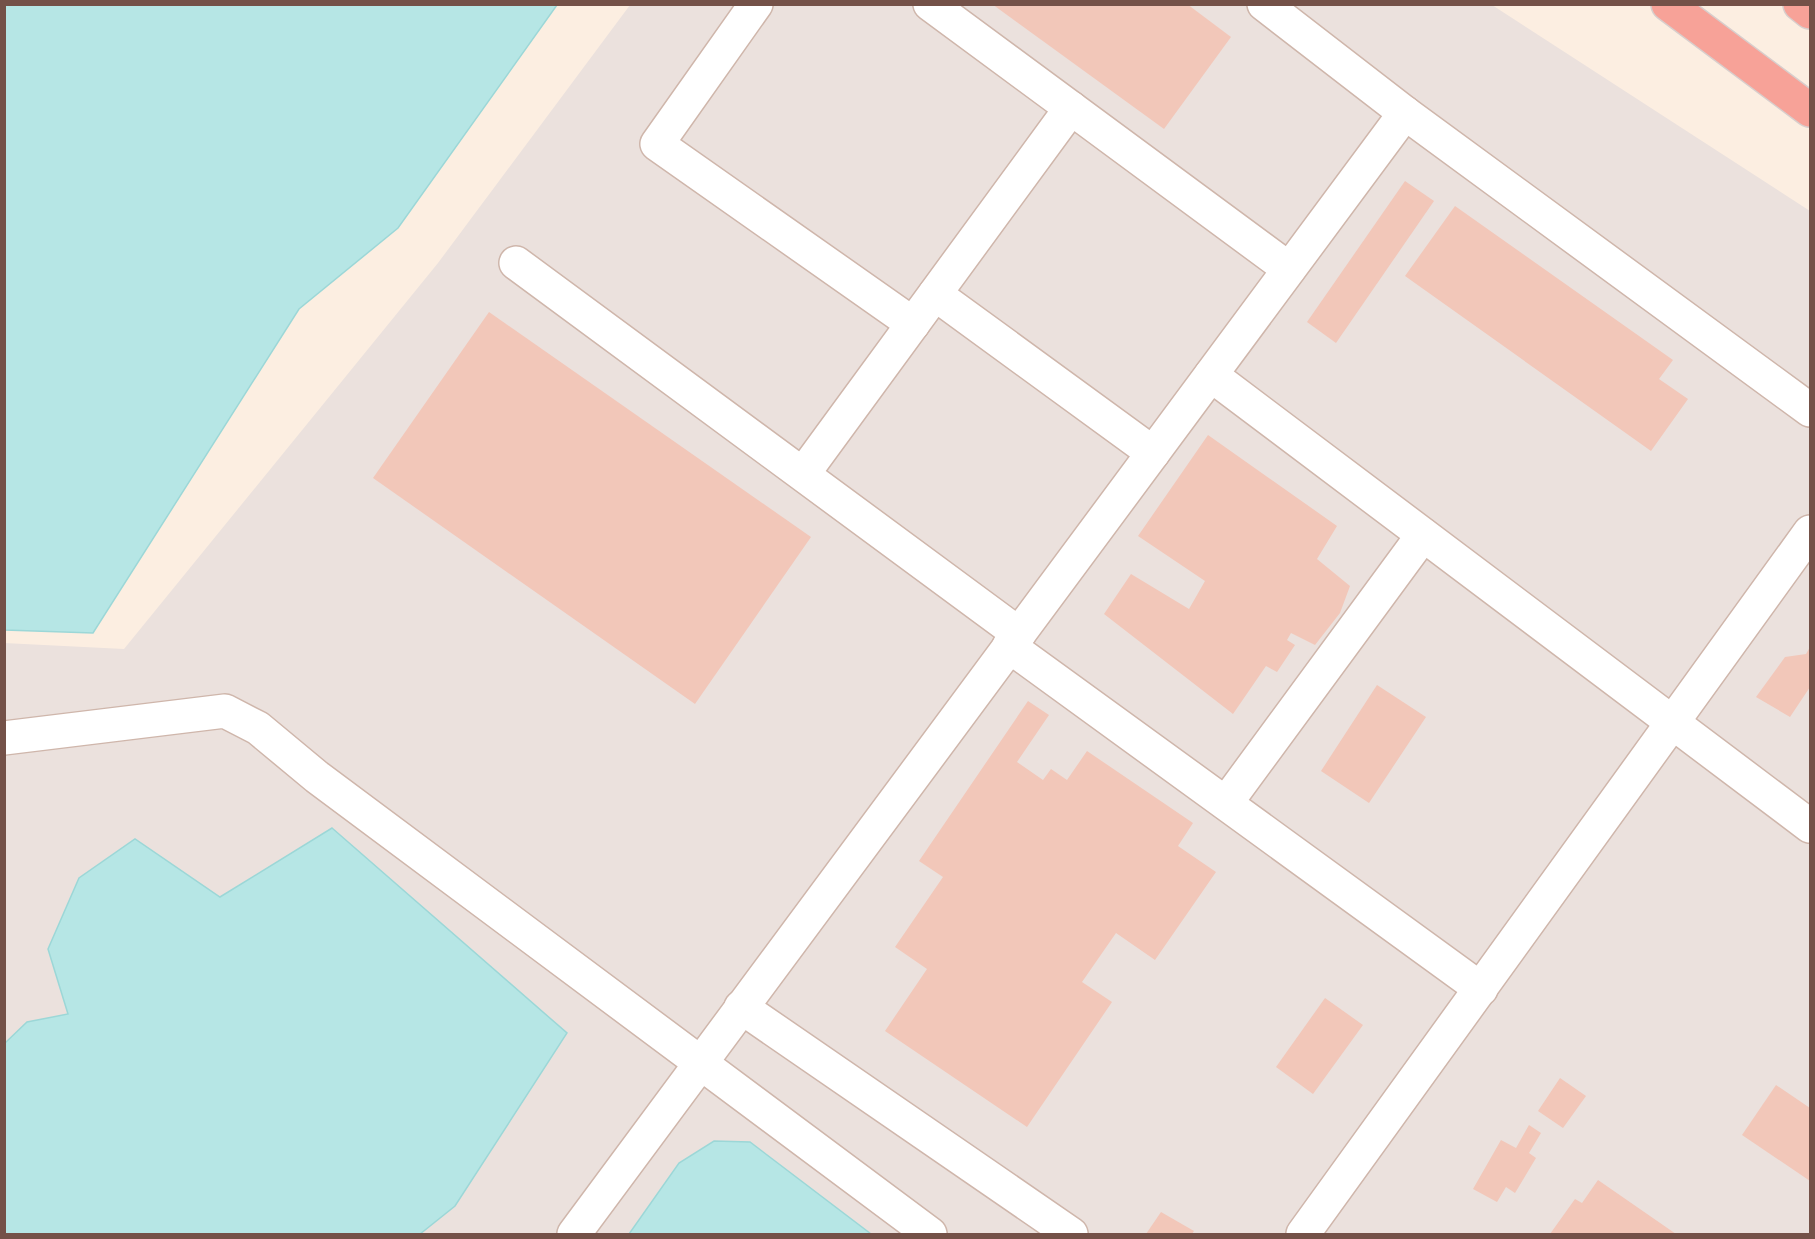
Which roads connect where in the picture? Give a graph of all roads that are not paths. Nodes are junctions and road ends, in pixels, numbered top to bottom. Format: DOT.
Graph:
graph roads {
  1 [pos="756,4"];
  2 [pos="930,4"];
  3 [pos="1264,4"];
  4 [pos="1668,4"];
  5 [pos="1693,4"];
  6 [pos="1800,4"];
  7 [pos="1810,12"];
  8 [pos="1810,85"];
  9 [pos="1071,108"];
  10 [pos="1810,110"];
  11 [pos="1405,113"];
  12 [pos="516,263"];
  13 [pos="1289,269"];
  14 [pos="935,294"];
  15 [pos="913,324"];
  16 [pos="1211,375"];
  17 [pos="1810,410"];
  18 [pos="1153,453"];
  19 [pos="803,474"];
  20 [pos="1810,532"];
  21 [pos="1423,535"];
  22 [pos="1014,640"];
  23 [pos="1672,724"];
  24 [pos="4,738"];
  25 [pos="1226,803"];
  26 [pos="1810,826"];
  27 [pos="1480,989"];
  28 [pos="741,1007"];
  29 [pos="699,1064"];
  30 [pos="574,1234"];
  31 [pos="930,1234"];
  32 [pos="1071,1234"];
  33 [pos="1303,1234"];
  1 -- 15 [label="lane"];
  2 -- 9 [label="lane"];
  3 -- 11 [label="lane"];
  4 -- 10 [label="highway"];
  5 -- 8 [label="highway"];
  6 -- 7 [label="highway"];
  9 -- 13 [label="lane"];
  9 -- 14 [label="lane"];
  11 -- 13 [label="lane"];
  11 -- 17 [label="lane"];
  12 -- 19 [label="lane"];
  13 -- 16 [label="lane"];
  14 -- 15 [label="lane"];
  14 -- 18 [label="lane"];
  15 -- 19 [label="lane"];
  16 -- 18 [label="lane"];
  16 -- 21 [label="lane"];
  18 -- 22 [label="lane"];
  19 -- 22 [label="lane"];
  20 -- 23 [label="lane"];
  21 -- 23 [label="lane"];
  21 -- 25 [label="lane"];
  22 -- 25 [label="lane"];
  22 -- 28 [label="lane"];
  23 -- 26 [label="lane"];
  23 -- 27 [label="lane"];
  24 -- 29 [label="lane"];
  25 -- 27 [label="lane"];
  27 -- 33 [label="lane"];
  28 -- 29 [label="lane"];
  28 -- 32 [label="lane"];
  29 -- 30 [label="lane"];
  29 -- 31 [label="lane"];
}
